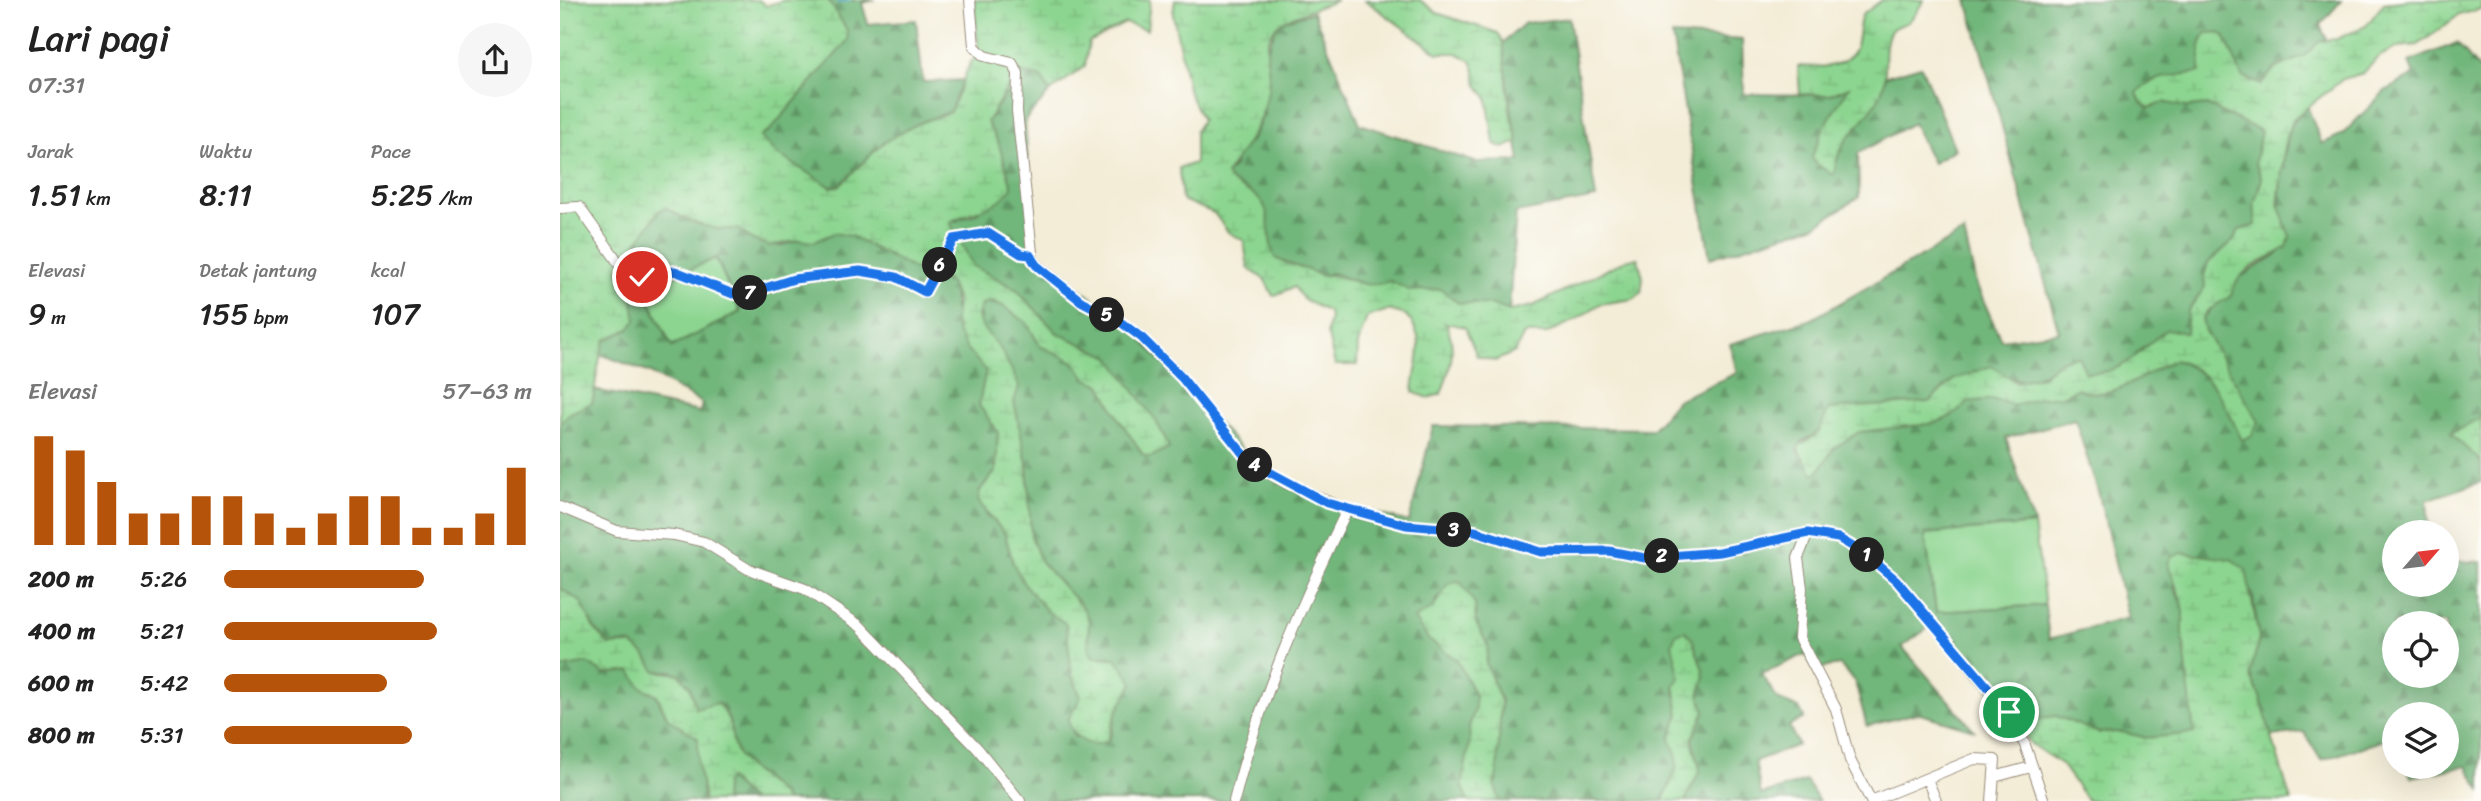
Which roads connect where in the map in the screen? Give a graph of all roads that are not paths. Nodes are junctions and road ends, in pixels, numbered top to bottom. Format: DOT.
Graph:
graph roads {
  1 [pos="970,0"];
  2 [pos="560,208"];
  3 [pos="1030,255"];
  4 [pos="560,507"];
  5 [pos="1347,510"];
  6 [pos="1808,533"];
  7 [pos="2031,767"];
  8 [pos="1994,777"];
  9 [pos="1927,779"];
  10 [pos="1020,801"];
  11 [pos="1234,801"];
  12 [pos="1871,801"];
  13 [pos="1936,801"];
  14 [pos="1992,801"];
  15 [pos="2044,801"];
  1 -- 3 [label="street"];
  2 -- 3 [label="street"];
  3 -- 5 [label="street"];
  4 -- 10 [label="street"];
  5 -- 6 [label="street"];
  5 -- 11 [label="street"];
  6 -- 7 [label="street"];
  6 -- 12 [label="street"];
  7 -- 8 [label="street"];
  7 -- 15 [label="street"];
  8 -- 9 [label="street"];
  8 -- 14 [label="street"];
  9 -- 12 [label="street"];
  9 -- 13 [label="street"];
}
